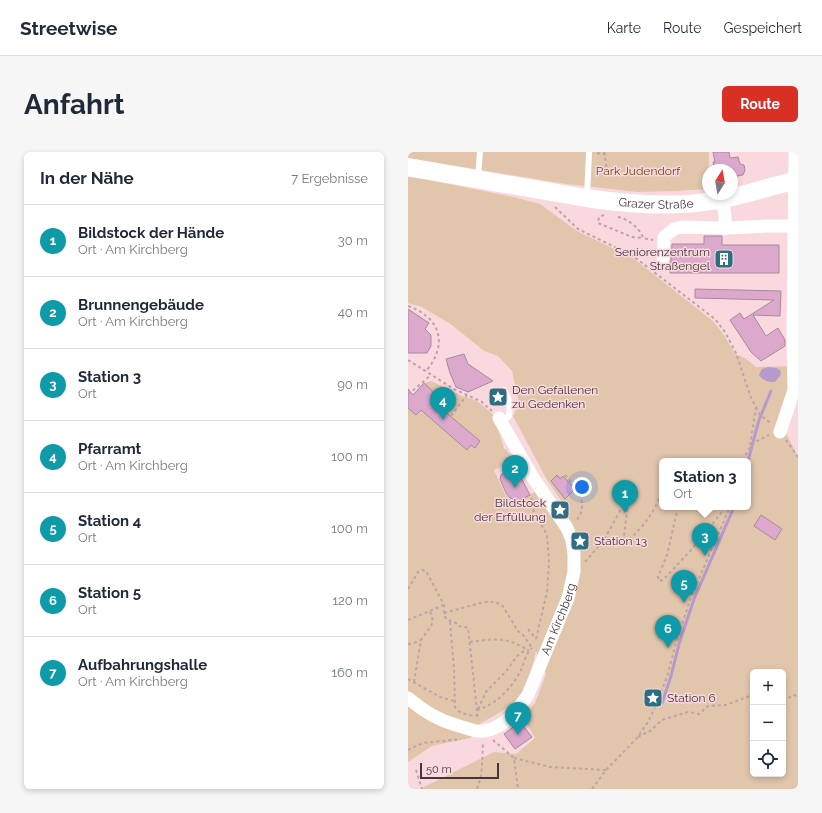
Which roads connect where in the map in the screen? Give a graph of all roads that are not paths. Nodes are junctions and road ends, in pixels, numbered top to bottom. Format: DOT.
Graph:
graph roads {
  1 [pos="480,152"];
  2 [pos="589,152"];
  3 [pos="795,152"];
  4 [pos="408,167"];
  5 [pos="478,179"];
  6 [pos="797,180"];
  7 [pos="587,192"];
  8 [pos="738,195"];
  9 [pos="715,200"];
  10 [pos="723,200"];
  11 [pos="793,226"];
  12 [pos="726,228"];
  13 [pos="663,258"];
  14 [pos="504,390"];
  15 [pos="501,420"];
  16 [pos="780,432"];
  17 [pos="408,698"];
  1 -- 5 [label="lane"];
  2 -- 7 [label="lane"];
  3 -- 6 [label="street"];
  4 -- 5 [label="main road, Grazer Straße"];
  5 -- 7 [label="main road, Grazer Straße"];
  6 -- 8 [label="main road, Grazer Straße"];
  6 -- 11 [label="street"];
  7 -- 9 [label="main road, Grazer Straße"];
  10 -- 12 [label="street"];
  11 -- 12 [label="street"];
  11 -- 16 [label="street"];
  12 -- 13 [label="street"];
  14 -- 15 [label="lane"];
  15 -- 17 [label="street, Am Kirchberg"];
}
